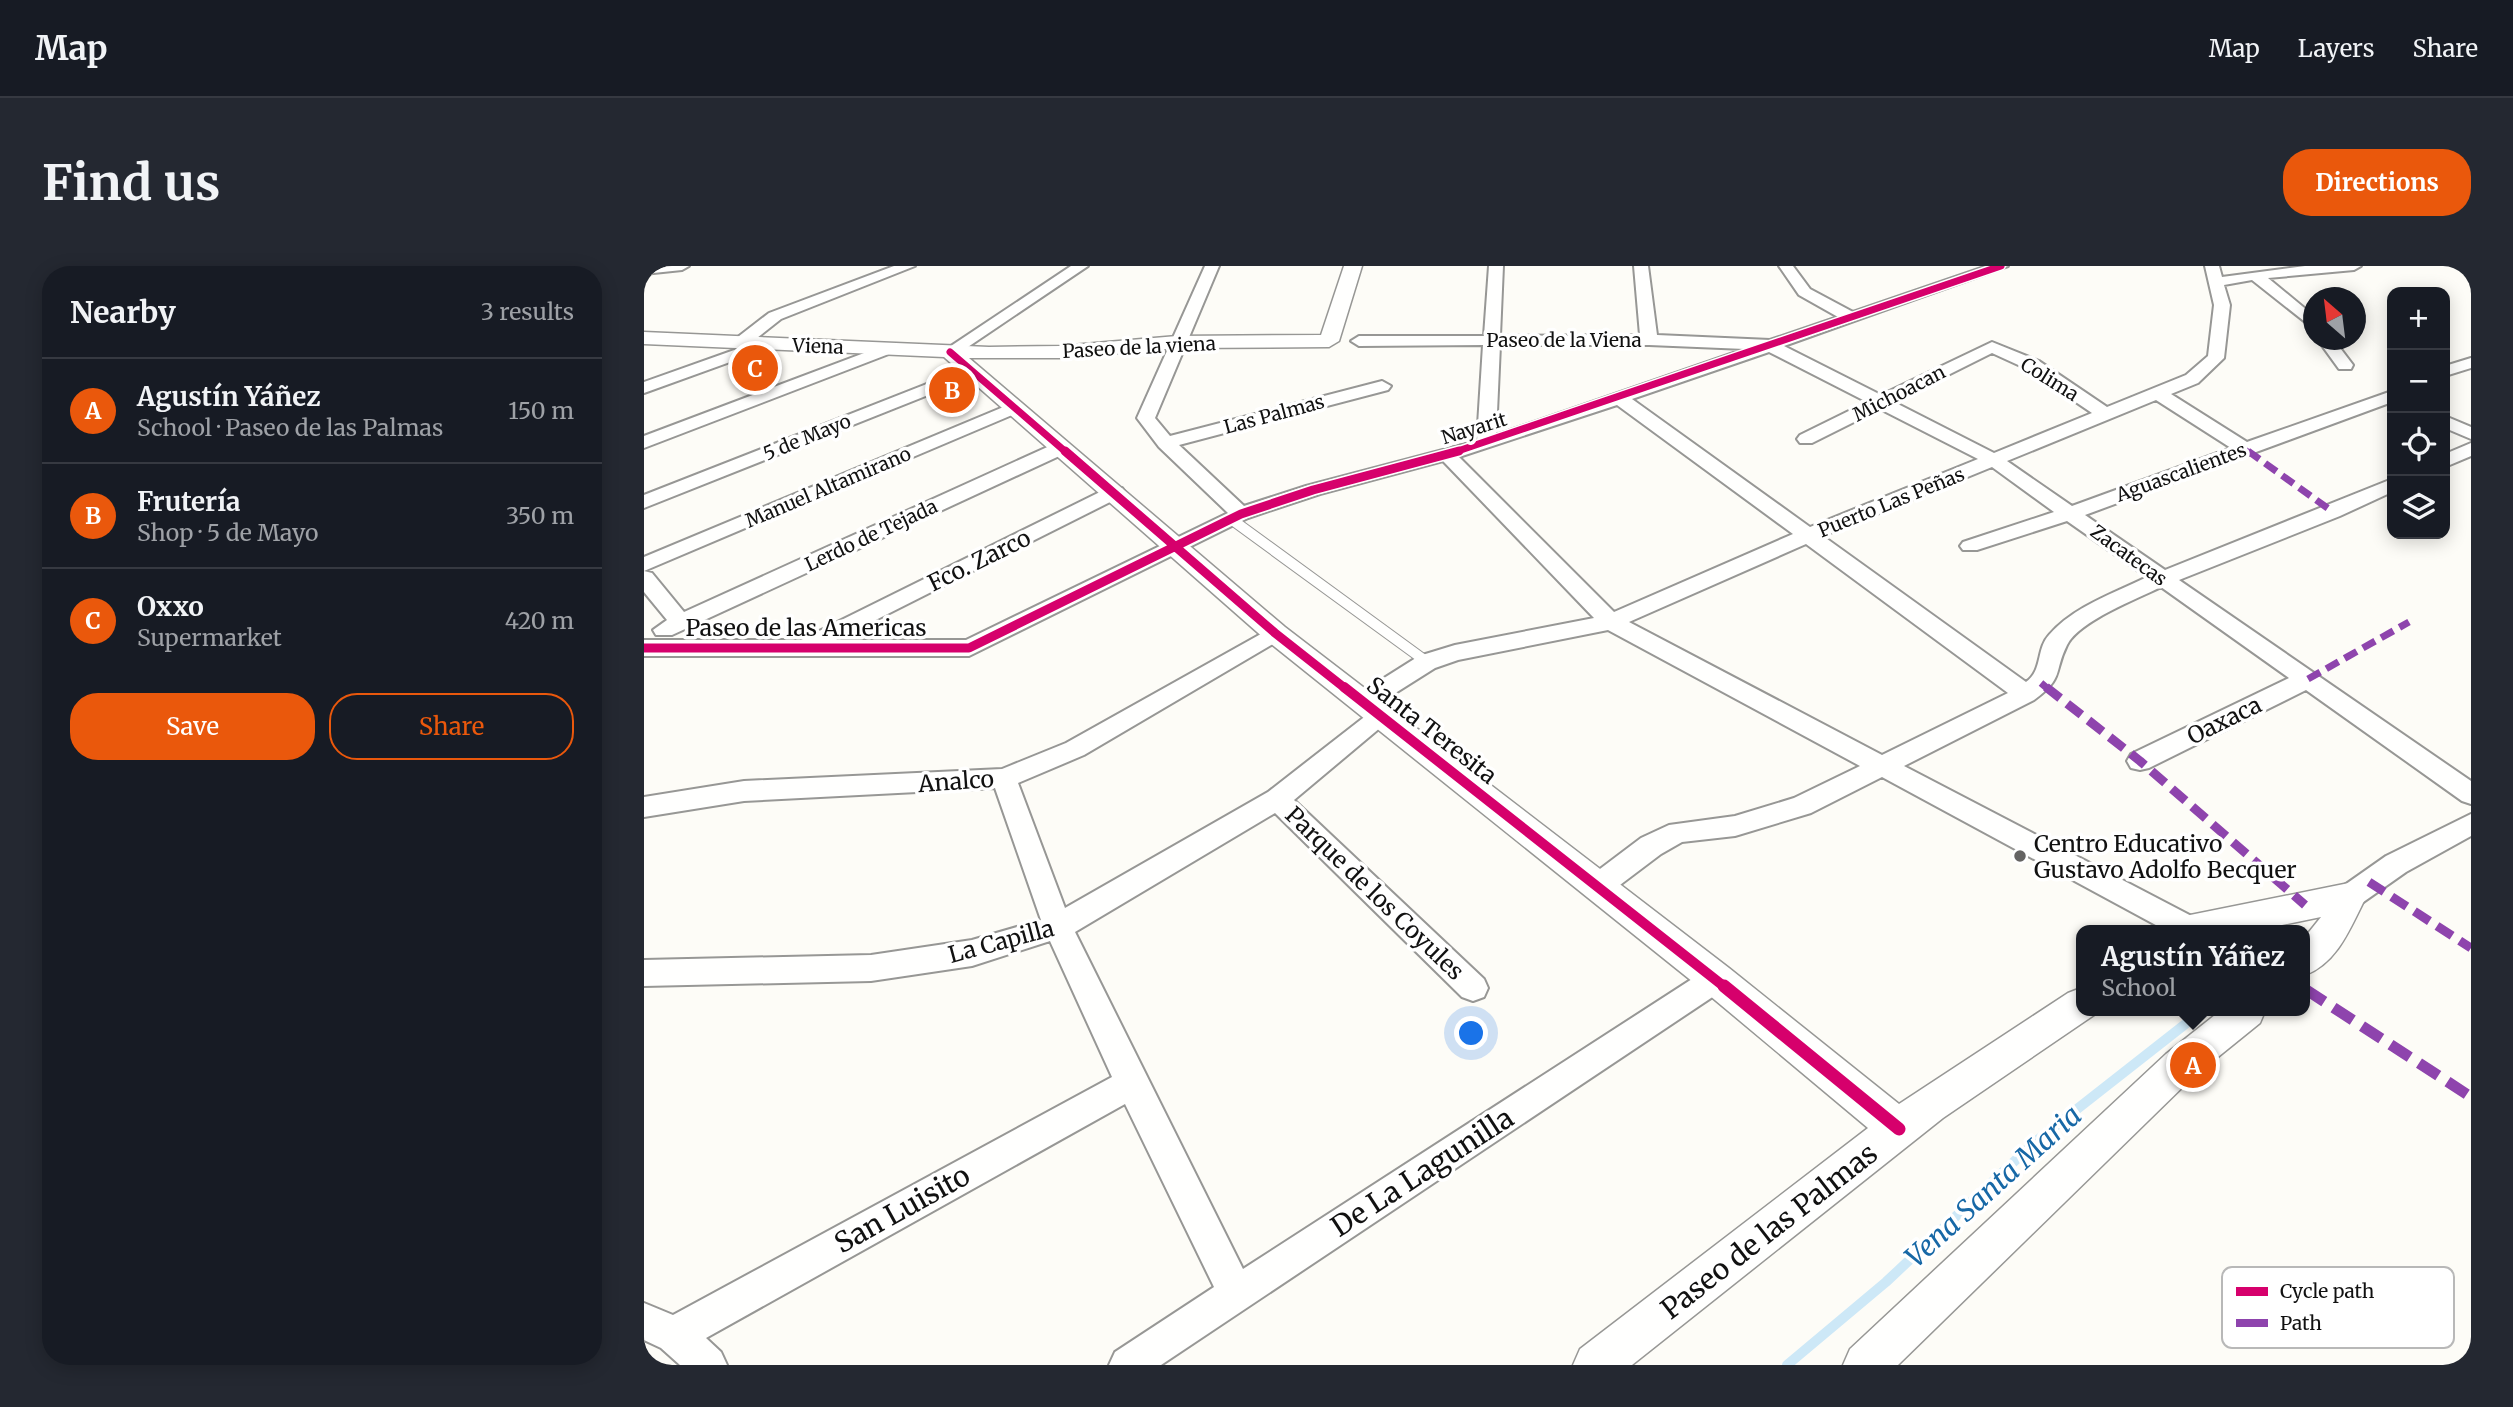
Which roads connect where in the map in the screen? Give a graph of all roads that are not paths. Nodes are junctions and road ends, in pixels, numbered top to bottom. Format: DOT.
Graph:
graph roads {
  1 [pos="682,266"];
  2 [pos="908,266"];
  3 [pos="1081,266"];
  4 [pos="1212,266"];
  5 [pos="1353,266"];
  6 [pos="1496,266"];
  7 [pos="1641,266"];
  8 [pos="1786,266"];
  9 [pos="2001,266"];
  10 [pos="2354,266"];
  11 [pos="2292,269"];
  12 [pos="644,270"];
  13 [pos="2215,274"];
  14 [pos="2255,275"];
  15 [pos="2303,315"];
  16 [pos="1851,317"];
  17 [pos="1491,339"];
  18 [pos="648,340"];
  19 [pos="1650,340"];
  20 [pos="1359,341"];
  21 [pos="1177,342"];
  22 [pos="740,343"];
  23 [pos="765,344"];
  24 [pos="1769,345"];
  25 [pos="1992,347"];
  26 [pos="888,349"];
  27 [pos="2334,350"];
  28 [pos="960,362"];
  29 [pos="2471,363"];
  30 [pos="2345,365"];
  31 [pos="2450,369"];
  32 [pos="1382,386"];
  33 [pos="644,388"];
  34 [pos="2158,393"];
  35 [pos="2387,398"];
  36 [pos="1620,400"];
  37 [pos="1882,402"];
  38 [pos="1013,408"];
  39 [pos="2106,415"];
  40 [pos="2450,424"];
  41 [pos="2471,434"];
  42 [pos="1806,439"];
  43 [pos="644,442"];
  44 [pos="1166,443"];
  45 [pos="1486,444"];
  46 [pos="1060,448"];
  47 [pos="2245,449"];
  48 [pos="2471,449"];
  49 [pos="1447,455"];
  50 [pos="2450,459"];
  51 [pos="1995,461"];
  52 [pos="2387,487"];
  53 [pos="1115,492"];
  54 [pos="644,502"];
  55 [pos="2071,513"];
  56 [pos="1236,517"];
  57 [pos="1806,536"];
  58 [pos="1175,544"];
  59 [pos="1970,546"];
  60 [pos="644,565"];
  61 [pos="644,578"];
  62 [pos="2161,579"];
  63 [pos="681,622"];
  64 [pos="1611,622"];
  65 [pos="1275,634"];
  66 [pos="644,640"];
  67 [pos="804,647"];
  68 [pos="644,648"];
  69 [pos="969,648"];
  70 [pos="1427,662"];
  71 [pos="2308,679"];
  72 [pos="2026,694"];
  73 [pos="1371,710"];
  74 [pos="2140,761"];
  75 [pos="1880,766"];
  76 [pos="1004,778"];
  77 [pos="2471,793"];
  78 [pos="1277,799"];
  79 [pos="644,807"];
  80 [pos="2471,824"];
  81 [pos="1598,886"];
  82 [pos="2348,897"];
  83 [pos="2182,925"];
  84 [pos="2215,925"];
  85 [pos="1058,927"];
  86 [pos="2310,955"];
  87 [pos="644,973"];
  88 [pos="1716,979"];
  89 [pos="1473,988"];
  90 [pos="2076,1007"];
  91 [pos="2241,1016"];
  92 [pos="1131,1083"];
  93 [pos="1899,1129"];
  94 [pos="1236,1293"];
  95 [pos="659,1328"];
  96 [pos="708,1365"];
  97 [pos="1128,1365"];
  98 [pos="1596,1365"];
  99 [pos="1866,1365"];
  1 -- 12 [label="street"];
  2 -- 22 [label="street"];
  3 -- 28 [label="street"];
  4 -- 21 [label="street"];
  5 -- 21 [label="street, Paseo de la viena"];
  6 -- 17 [label="street"];
  7 -- 19 [label="street"];
  8 -- 16 [label="street"];
  9 -- 16 [label="street, Nayarit"];
  10 -- 11 [label="street, Puerto Las Peñas"];
  11 -- 14 [label="street, Puerto Las Peñas"];
  13 -- 14 [label="street, Puerto Las Peñas"];
  13 -- 34 [label="street, Puerto Las Peñas"];
  14 -- 15 [label="street"];
  16 -- 24 [label="street, Nayarit"];
  17 -- 19 [label="street, Paseo de la Viena"];
  17 -- 20 [label="street, Paseo de la Viena"];
  17 -- 45 [label="street"];
  18 -- 22 [label="street, Viena"];
  19 -- 24 [label="street, Paseo de la Viena"];
  21 -- 28 [label="street, Paseo de la viena"];
  21 -- 44 [label="street"];
  22 -- 23 [label="street, Viena"];
  23 -- 26 [label="street, Viena"];
  23 -- 33 [label="street"];
  24 -- 36 [label="street, Nayarit"];
  24 -- 37 [label="street, Zacatecas"];
  25 -- 37 [label="street, Michoacan"];
  25 -- 39 [label="street, Colima"];
  26 -- 28 [label="street, Viena"];
  26 -- 43 [label="street"];
  27 -- 30 [label="street"];
  28 -- 38 [label="street, Santa Teresita"];
  28 -- 54 [label="street, 5 de Mayo"];
  29 -- 31 [label="street"];
  32 -- 44 [label="street, Las Palmas"];
  34 -- 39 [label="street, Puerto Las Peñas"];
  34 -- 47 [label="street"];
  35 -- 47 [label="street, Aguascalientes"];
  36 -- 45 [label="street, Nayarit"];
  36 -- 57 [label="street"];
  37 -- 42 [label="street, Michoacan"];
  37 -- 51 [label="street, Zacatecas"];
  38 -- 46 [label="street, Santa Teresita"];
  38 -- 60 [label="street, Manuel Altamirano"];
  39 -- 51 [label="street, Puerto Las Peñas"];
  40 -- 41 [label="street"];
  44 -- 56 [label="street"];
  45 -- 49 [label="street, Nayarit"];
  46 -- 53 [label="street, Santa Teresita"];
  46 -- 63 [label="street, Lerdo de Tejada"];
  47 -- 55 [label="street, Aguascalientes"];
  48 -- 50 [label="street"];
  49 -- 56 [label="street, Nayarit"];
  49 -- 64 [label="street"];
  51 -- 55 [label="street, Zacatecas"];
  51 -- 57 [label="street, Puerto Las Peñas"];
  52 -- 62 [label="street"];
  53 -- 58 [label="street, Santa Teresita"];
  53 -- 67 [label="street, Fco. Zarco"];
  55 -- 59 [label="street, Aguascalientes"];
  55 -- 62 [label="street, Zacatecas"];
  56 -- 58 [label="street, Nayarit"];
  56 -- 70 [label="lane"];
  57 -- 64 [label="street, Puerto Las Peñas"];
  57 -- 72 [label="street"];
  58 -- 65 [label="street, Santa Teresita"];
  58 -- 69 [label="street, Nayarit"];
  61 -- 63 [label="street"];
  62 -- 71 [label="street, Zacatecas"];
  62 -- 72 [label="street"];
  63 -- 66 [label="street"];
  64 -- 70 [label="street, Puerto Las Peñas"];
  64 -- 75 [label="street"];
  65 -- 73 [label="street, Santa Teresita"];
  65 -- 76 [label="street, Analco"];
  67 -- 68 [label="street, Paseo de las Americas"];
  67 -- 69 [label="street, Paseo de las Americas"];
  70 -- 73 [label="street, Puerto Las Peñas"];
  71 -- 74 [label="street, Oaxaca"];
  71 -- 77 [label="street, Zacatecas"];
  72 -- 75 [label="street"];
  73 -- 78 [label="street, La Capilla"];
  73 -- 81 [label="street, Santa Teresita"];
  75 -- 81 [label="street"];
  75 -- 83 [label="street"];
  76 -- 79 [label="street, Analco"];
  76 -- 85 [label="street"];
  78 -- 85 [label="street, La Capilla"];
  78 -- 89 [label="street, Parque de los Coyules"];
  80 -- 82 [label="street"];
  81 -- 88 [label="street, Santa Teresita"];
  82 -- 84 [label="street"];
  82 -- 86 [label="street"];
  85 -- 87 [label="street, La Capilla"];
  85 -- 92 [label="street"];
  88 -- 93 [label="street, Santa Teresita"];
  88 -- 94 [label="street, De La Lagunilla"];
  90 -- 93 [label="street, Paseo de las Palmas"];
  91 -- 99 [label="street"];
  92 -- 94 [label="street"];
  92 -- 95 [label="street, San Luisito"];
  93 -- 98 [label="street, Paseo de las Palmas"];
  94 -- 97 [label="street, De La Lagunilla"];
  95 -- 96 [label="street"];
}
